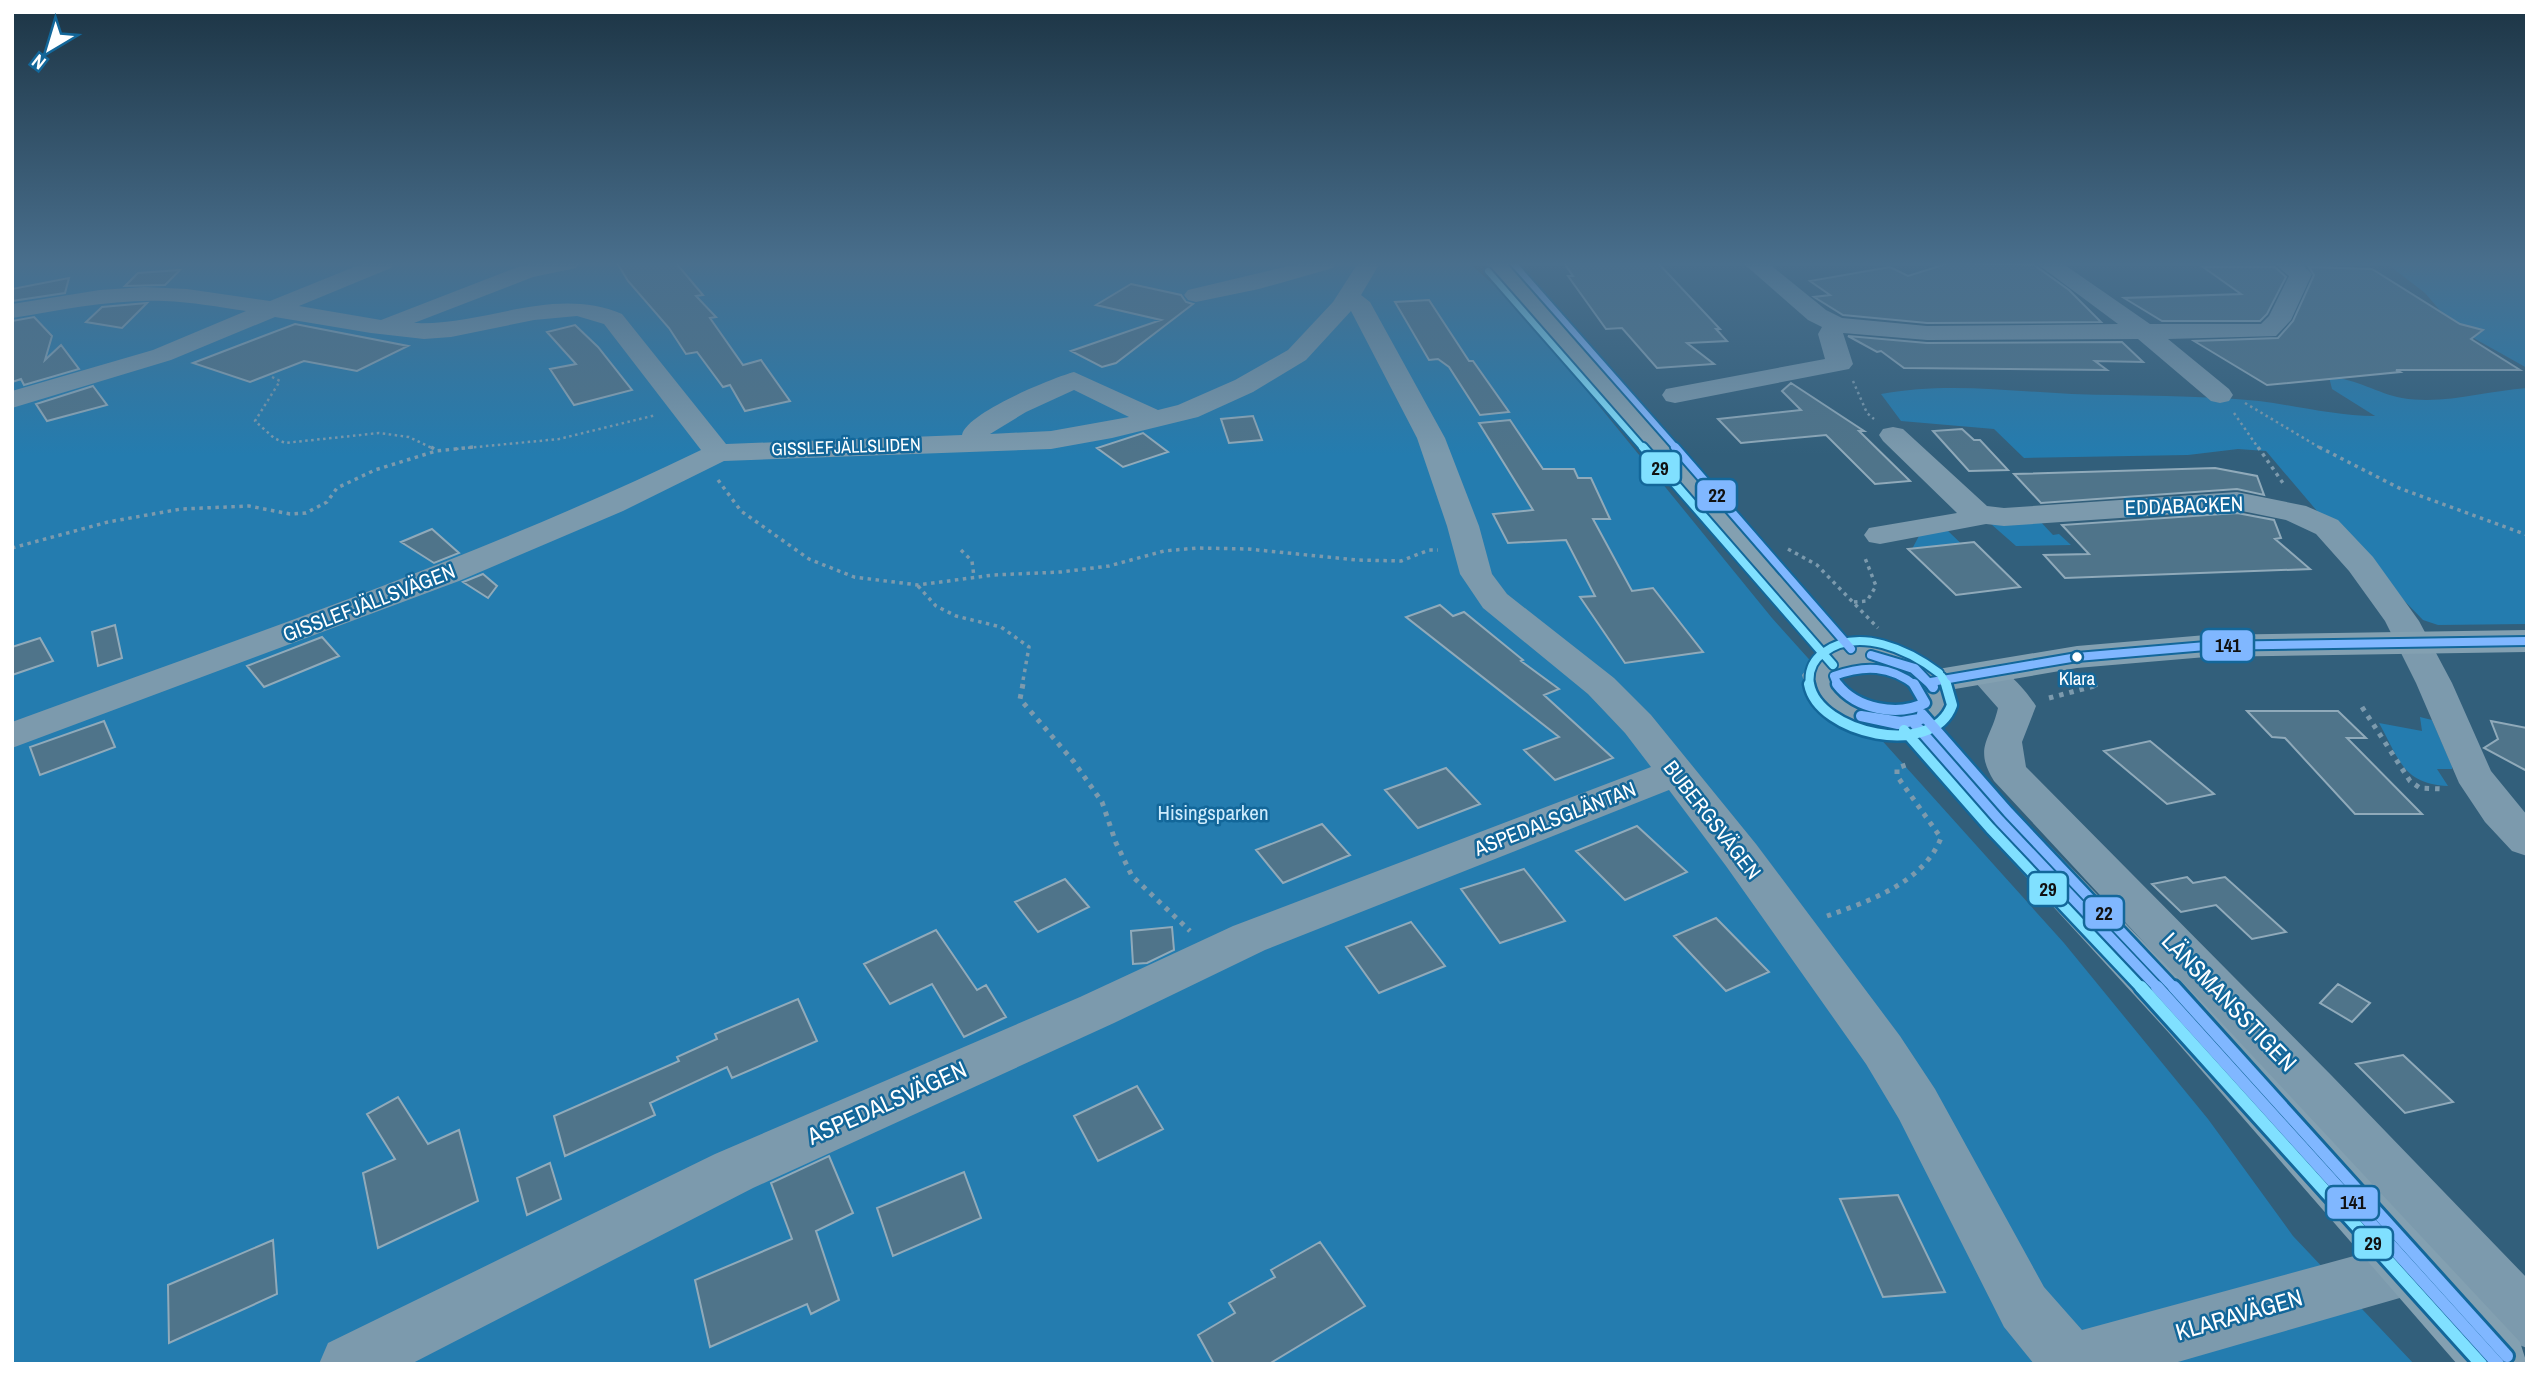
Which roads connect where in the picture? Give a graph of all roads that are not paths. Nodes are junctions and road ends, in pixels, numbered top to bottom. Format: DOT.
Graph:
graph roads {
  1 [pos="226,327"];
  2 [pos="377,327"];
  3 [pos="467,327"];
  4 [pos="619,327"];
  5 [pos="1324,327"];
  6 [pos="1372,327"];
  7 [pos="1556,327"];
  8 [pos="1834,327"];
  9 [pos="1858,327"];
  10 [pos="2138,327"];
  11 [pos="2271,327"];
  12 [pos="382,328"];
  13 [pos="2142,330"];
  14 [pos="2214,390"];
  15 [pos="1675,396"];
  16 [pos="12,400"];
  17 [pos="1156,420"];
  18 [pos="1893,435"];
  19 [pos="975,443"];
  20 [pos="709,458"];
  21 [pos="1978,514"];
  22 [pos="1880,535"];
  23 [pos="2527,641"];
  24 [pos="2413,642"];
  25 [pos="1842,657"];
  26 [pos="1986,674"];
  27 [pos="1922,702"];
  28 [pos="12,736"];
  29 [pos="1675,773"];
  30 [pos="2527,841"];
  31 [pos="1435,865"];
  32 [pos="2411,1270"];
  33 [pos="2527,1320"];
  34 [pos="2069,1363"];
  35 [pos="349,1364"];
  36 [pos="2498,1364"];
  1 -- 16 [label="street"];
  2 -- 12 [label="street"];
  3 -- 12 [label="street"];
  4 -- 20 [label="street"];
  5 -- 17 [label="street, GISSLEFJÄLLSLIDEN"];
  6 -- 29 [label="street, BUBERGSVÄGEN"];
  7 -- 25 [label="street"];
  8 -- 15 [label="street"];
  9 -- 13 [label="street"];
  10 -- 13 [label="street"];
  11 -- 13 [label="street"];
  13 -- 14 [label="street"];
  17 -- 19 [label="street, GISSLEFJÄLLSLIDEN"];
  17 -- 19 [label="street"];
  18 -- 21 [label="street"];
  19 -- 20 [label="street, GISSLEFJÄLLSLIDEN"];
  20 -- 28 [label="street, GISSLEFJÄLLSVÄGEN"];
  21 -- 22 [label="street, EDDABACKEN"];
  21 -- 24 [label="street, EDDABACKEN"];
  23 -- 24 [label="street"];
  24 -- 26 [label="street"];
  24 -- 30 [label="street"];
  25 -- 27 [label="street"];
  25 -- 27 [label="street"];
  26 -- 27 [label="street"];
  26 -- 33 [label="street, LÄNSMANSSTIGEN"];
  27 -- 32 [label="street"];
  29 -- 31 [label="street, ASPEDALSGLÄNTAN"];
  29 -- 34 [label="street, BUBERGSVÄGEN"];
  31 -- 35 [label="street, ASPEDALSVÄGEN"];
  32 -- 34 [label="street, KLARAVÄGEN"];
  32 -- 36 [label="street"];
}
